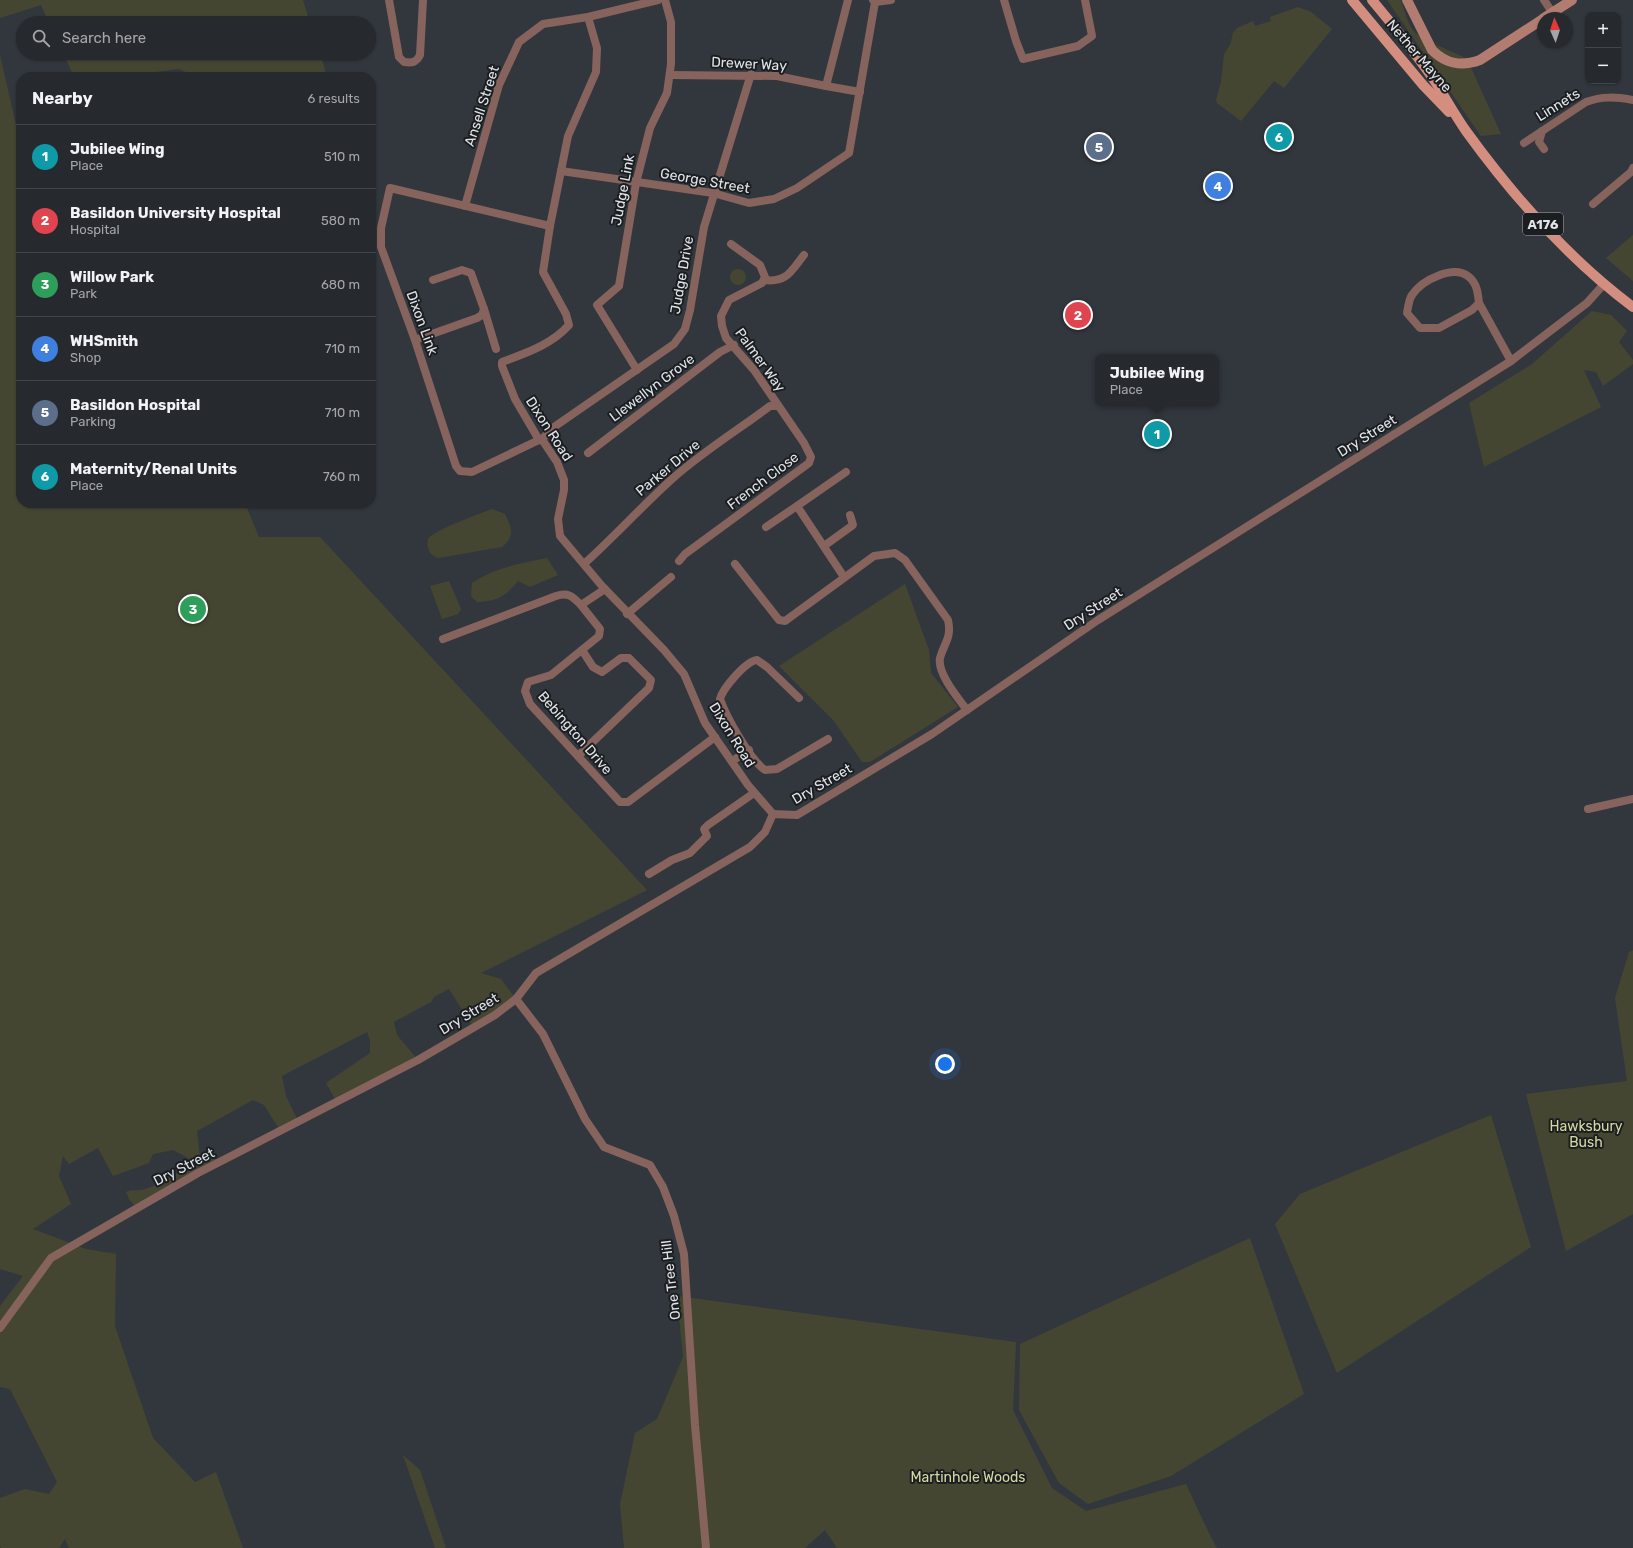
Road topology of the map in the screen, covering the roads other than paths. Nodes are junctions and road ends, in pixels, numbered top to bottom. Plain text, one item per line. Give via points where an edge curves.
1 (389, 0) edge
2 (423, 0) edge
3 (658, 0) edge
4 (665, 0) edge
5 (848, 0) edge
6 (891, 0) edge
7 (1004, 0) edge
8 (1085, 0) edge
9 (1352, 0) edge
10 (1372, 0) edge
11 (1407, 0) edge
12 (1544, 0) edge
13 (1572, 0) edge
14 (874, 1) edge
15 (1546, 12) edge
16 (1552, 12) edge
17 (588, 17) junction
18 (1537, 22) edge
19 (751, 74) junction
20 (670, 75) junction
21 (826, 86) junction
22 (860, 92) junction
23 (1633, 100) edge
24 (1465, 130) junction
25 (1542, 131) junction
26 (1524, 143) dead end
27 (1544, 149) dead end
28 (1633, 168) edge
29 (560, 171) junction
30 (636, 183) junction
31 (713, 193) junction
32 (1593, 204) dead end
33 (465, 206) junction
34 (550, 226) junction
35 (731, 244) dead end
36 (804, 255) dead end
37 (433, 280) dead end
38 (764, 280) junction
39 (1604, 284) junction
40 (1479, 303) junction
41 (1633, 307) edge
42 (484, 309) junction
43 (415, 340) junction
44 (734, 345) junction
45 (496, 349) dead end
46 (1512, 361) junction
47 (637, 370) junction
48 (777, 406) junction
49 (540, 440) junction
50 (588, 453) dead end
51 (846, 472) dead end
52 (797, 506) junction
53 (850, 515) dead end
54 (766, 527) dead end
55 (824, 546) junction
56 (679, 560) dead end
57 (585, 564) junction
58 (735, 564) dead end
59 (671, 577) dead end
60 (844, 577) junction
61 (605, 589) junction
62 (581, 605) junction
63 (627, 614) junction
64 (444, 639) dead end
65 (582, 650) junction
66 (799, 698) dead end
67 (967, 710) junction
68 (715, 737) junction
69 (828, 739) dead end
70 (749, 750) junction
71 (578, 756) junction
72 (732, 761) junction
73 (754, 793) junction
74 (1633, 799) edge
75 (1588, 809) dead end
76 (773, 814) junction
77 (649, 874) dead end
78 (516, 999) junction
79 (0, 1328) edge
80 (706, 1548) edge

1 - 2 street via 400,57 404,62 411,63 417,61 420,55
3 - 17 street, Ansell Street
4 - 20 street, Judge Link via 671,22
5 - 21 street
6 - 14 street
7 - 8 street via 1023,59 1078,46 1092,36
9 - 24 main road, Nether Mayne / A176 via 1423,85
10 - 24 main road, Nether Mayne / A176 via 1432,77
11 - 18 street via 1427,42 1438,56 1454,64 1480,60
12 - 15 street
13 - 16 street
14 - 22 street, George Street
17 - 29 street, Dixon Road via 598,48 596,72 568,136
17 - 33 street, Ansell Street via 544,24 519,42 499,85
19 - 20 street, Drewer Way
19 - 21 street, Drewer Way via 777,76
19 - 31 street, Judge Drive
20 - 30 street, Judge Link via 667,93 650,128
21 - 22 street, Drewer Way
22 - 31 street, George Street via 849,153 797,188 774,199 749,203
23 - 25 street, Linnets via 1616,97 1594,99
24 - 39 main road, Nether Mayne / A176 via 1534,215
25 - 26 street, Linnets
25 - 27 street via 1540,142
28 - 32 street
29 - 30 street, George Street
29 - 34 street, Dixon Road
30 - 31 street, George Street
30 - 47 street, Judge Link via 619,286 597,305
31 - 47 street, Judge Drive via 685,329 674,344
33 - 34 street, Dixon Link
33 - 43 street, Dixon Link via 390,188 381,228 381,247
34 - 49 street, Dixon Road via 543,272 566,314 568,325 536,350 502,362 515,399
35 - 38 street via 760,266
36 - 38 street, Palmer Way via 785,278
37 - 42 street via 468,271
38 - 44 street, Palmer Way via 726,304 721,316 722,326 726,338
39 - 41 main road, Nether Mayne / A176
39 - 46 street, Dry Street via 1587,303
40 - 40 street via 1472,310 1439,328 1420,328 1407,313 1411,295 1431,278 1455,272 1469,277 1478,292
40 - 46 street
42 - 43 street via 482,315 477,318
42 - 45 street
43 - 49 street, Dixon Link via 456,466 460,471 472,472
44 - 48 street, Palmer Way
44 - 50 street, Llewellyn Grove via 720,352
46 - 67 street, Dry Street via 1098,620
47 - 49 street, Judge Drive via 554,427
48 - 56 street, French Close via 810,453 809,463
48 - 57 street, Parker Drive via 770,406 673,478
49 - 57 street, Dixon Road via 557,462 564,480 558,519 560,536
51 - 52 street
52 - 54 street
52 - 55 street
53 - 55 street via 853,525
55 - 60 street
57 - 61 street, Dixon Road
58 - 60 street via 779,620 785,621
59 - 63 street
60 - 67 street via 874,556 895,553 905,560 948,620 950,630 940,660 941,673
61 - 62 street
61 - 63 street, Dixon Road
62 - 64 street, Bebington Drive via 565,593
62 - 65 street, Bebington Drive via 601,632
63 - 68 street, Dixon Road via 664,650 684,674 705,723
65 - 71 street, Bebington Drive via 551,675 528,682 525,691 530,704
65 - 71 street via 593,667 602,672 621,658 629,658 652,680 649,688
66 - 70 street via 757,660 749,663 725,687 720,699
67 - 76 street, Dry Street via 932,734 797,815
68 - 71 street, Bebington Drive via 624,803 616,799
68 - 72 street, Dixon Road
69 - 70 street via 772,770 761,767
70 - 72 street
72 - 73 street, Dixon Road
73 - 76 street, Dixon Road
73 - 77 street via 708,824 704,829 707,836 690,853
74 - 75 street
76 - 78 street, Dry Street via 765,832 750,847 536,973
78 - 79 street, Dry Street via 495,1016 418,1060 198,1173 51,1258
78 - 80 street, One Tree Hill via 543,1034 585,1119 604,1147 650,1165 663,1187 674,1216 684,1254

